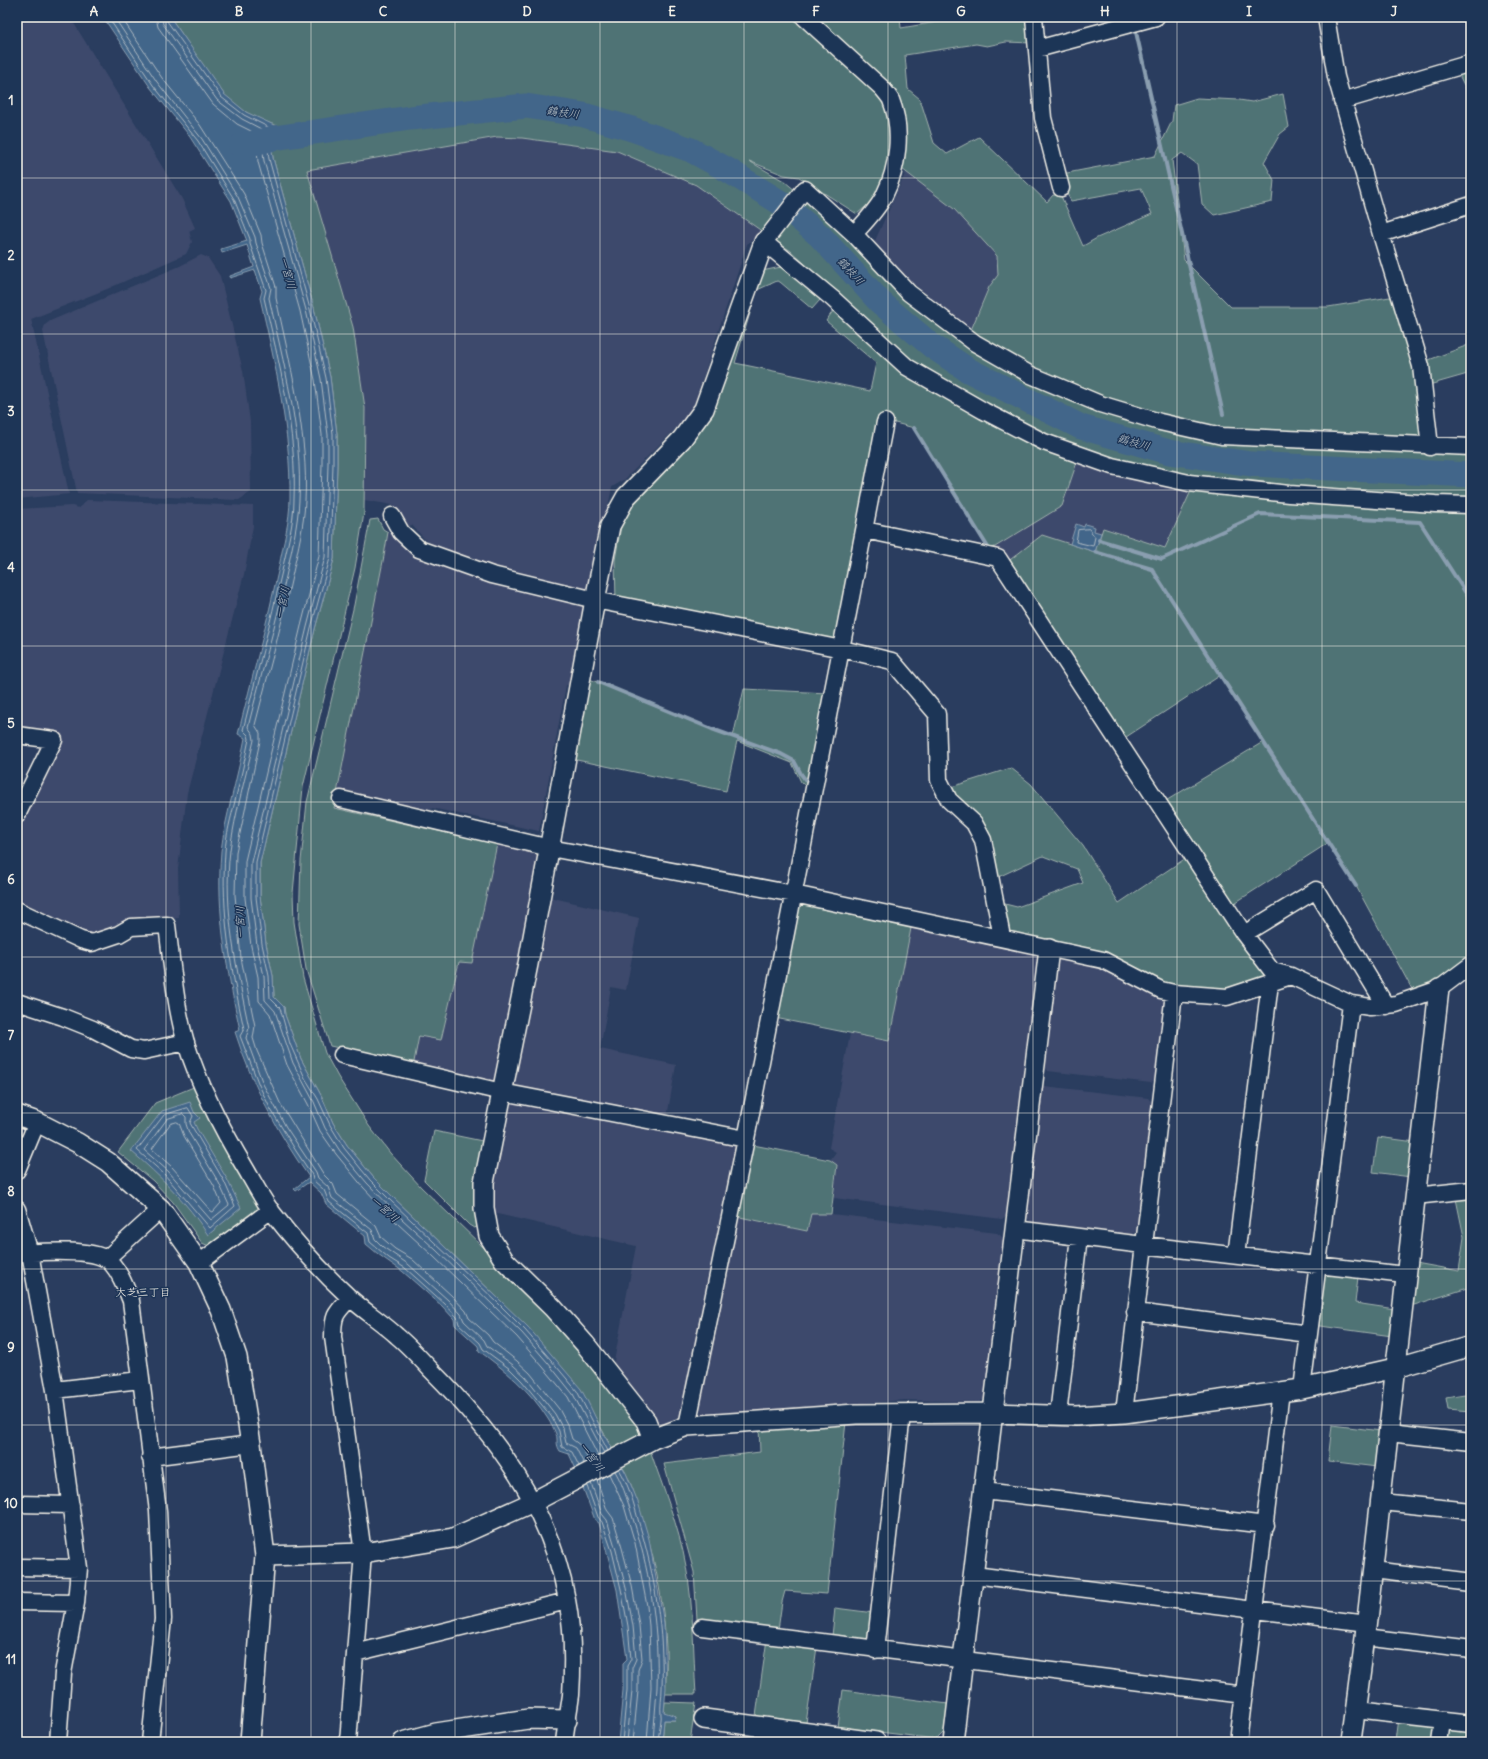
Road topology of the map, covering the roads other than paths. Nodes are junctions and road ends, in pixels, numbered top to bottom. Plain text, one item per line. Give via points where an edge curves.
1 (804, 17) edge
2 (1034, 17) edge
3 (1156, 17) edge
4 (1326, 17) edge
5 (1037, 49) junction
6 (1471, 63) edge
7 (1342, 101) junction
8 (1061, 188) dead end
9 (1471, 205) edge
10 (854, 234) junction
11 (1381, 234) junction
12 (766, 239) junction
13 (885, 422) dead end
14 (1430, 447) junction
15 (1471, 448) edge
16 (1471, 505) edge
17 (392, 516) dead end
18 (864, 530) junction
19 (595, 600) junction
20 (842, 649) junction
21 (17, 735) edge
22 (341, 798) dead end
23 (17, 814) edge
24 (550, 848) junction
25 (794, 894) junction
26 (17, 910) edge
27 (1244, 934) junction
28 (1002, 937) junction
29 (1049, 949) junction
30 (1471, 965) edge
31 (1291, 976) junction
32 (1270, 983) junction
33 (1439, 989) junction
34 (1174, 993) junction
35 (17, 1002) edge
36 (1351, 1004) junction
37 (1386, 1006) junction
38 (186, 1042) junction
39 (342, 1055) dead end
40 (502, 1092) junction
41 (17, 1115) edge
42 (38, 1122) junction
43 (746, 1139) junction
44 (17, 1170) edge
45 (1471, 1190) edge
46 (1415, 1196) junction
47 (17, 1209) edge
48 (161, 1209) junction
49 (271, 1210) junction
50 (1015, 1229) junction
51 (1079, 1237) junction
52 (1142, 1245) junction
53 (24, 1253) edge
54 (1236, 1256) junction
55 (106, 1259) junction
56 (199, 1262) junction
57 (1318, 1266) junction
58 (1405, 1275) junction
59 (350, 1298) junction
60 (1135, 1312) junction
61 (1309, 1334) junction
62 (1471, 1346) edge
63 (1395, 1368) junction
64 (140, 1380) junction
65 (1302, 1389) junction
66 (55, 1390) junction
67 (1281, 1391) junction
68 (1124, 1412) junction
69 (993, 1413) junction
70 (902, 1414) junction
71 (1058, 1415) junction
72 (687, 1426) junction
73 (1389, 1433) junction
74 (653, 1439) junction
75 (1471, 1442) edge
76 (251, 1444) junction
77 (150, 1457) junction
78 (984, 1491) junction
79 (533, 1502) junction
80 (1381, 1502) junction
81 (17, 1504) edge
82 (71, 1505) junction
83 (1471, 1511) edge
84 (1266, 1525) junction
85 (363, 1553) junction
86 (265, 1556) junction
87 (17, 1567) edge
88 (79, 1568) junction
89 (1373, 1570) junction
90 (974, 1575) junction
91 (1471, 1582) edge
92 (567, 1600) junction
93 (17, 1602) edge
94 (76, 1603) junction
95 (1255, 1610) junction
96 (702, 1627) dead end
97 (1366, 1630) junction
98 (875, 1650) junction
99 (1471, 1650) edge
100 (355, 1653) junction
101 (964, 1659) junction
102 (1244, 1695) junction
103 (1355, 1710) junction
104 (704, 1719) dead end
105 (567, 1720) junction
106 (1443, 1720) junction
107 (1471, 1723) edge
108 (778, 1736) edge
109 (867, 1741) edge
110 (58, 1742) edge
111 (150, 1742) edge
112 (250, 1742) edge
113 (348, 1742) edge
114 (403, 1742) edge
115 (564, 1742) edge
116 (954, 1742) edge
117 (1238, 1742) edge
118 (1351, 1742) edge
119 (1440, 1742) edge

1 - 10 street via 882,88 891,100 898,140 896,162 884,197
2 - 5 street
3 - 5 street
4 - 7 street
5 - 8 street via 1043,118
6 - 7 street
7 - 11 street
9 - 11 street
10 - 12 street via 805,189
10 - 14 street via 909,293 975,343 1030,376 1100,404 1160,422 1222,436
11 - 14 street via 1421,366
12 - 16 street via 907,367 1044,442 1112,466 1189,483 1289,494
12 - 19 street via 704,409 682,439 626,497 610,526
13 - 18 street
14 - 15 street
17 - 19 street via 401,532 419,549 492,575
18 - 20 street
18 - 27 street via 998,558
19 - 20 street
19 - 24 street
20 - 25 street
20 - 28 street via 892,661 937,714 939,780 949,800 974,823 983,840
21 - 23 street via 54,740
22 - 24 street
24 - 25 street
24 - 40 street
25 - 28 street
25 - 43 street
26 - 38 street via 81,940 92,942 119,934 131,927 167,925 175,990
27 - 31 street via 1272,971
27 - 37 street via 1316,890
28 - 29 street
29 - 34 street via 1103,960 1161,990
29 - 50 street
30 - 33 street
31 - 32 street
31 - 36 street
32 - 34 street via 1227,997
32 - 54 street
33 - 37 street
33 - 46 street
34 - 52 street
35 - 38 street via 93,1029 131,1049 144,1051
36 - 37 street
36 - 57 street
38 - 49 street via 208,1101
39 - 40 street
40 - 43 street
40 - 74 street via 484,1182 484,1208 489,1236 504,1260 585,1344 646,1422
41 - 42 street
42 - 44 street
42 - 48 street via 108,1162
43 - 72 street
45 - 46 street
46 - 58 street
47 - 53 street
48 - 55 street
48 - 56 street
49 - 56 street
49 - 59 street via 309,1256
50 - 51 street
50 - 69 street
51 - 52 street
51 - 71 street
52 - 54 street
52 - 60 street
53 - 55 street via 86,1252
53 - 66 street
54 - 57 street
55 - 64 street via 122,1279 131,1301
56 - 76 street via 221,1310 237,1358
57 - 58 street
57 - 61 street
58 - 63 street
59 - 79 street via 398,1336 458,1397 494,1442
59 - 85 street via 333,1321 333,1337
60 - 61 street
60 - 68 street
61 - 65 street
62 - 63 street
63 - 65 street
63 - 73 street
64 - 66 street
64 - 77 street
65 - 67 street
66 - 82 street
67 - 68 street
67 - 84 street
68 - 71 street
69 - 70 street
69 - 71 street
69 - 78 street
70 - 72 street via 856,1414
70 - 98 street
72 - 74 street
73 - 75 street
73 - 80 street
74 - 79 street
76 - 77 street
76 - 86 street
77 - 111 street via 158,1511 163,1619
78 - 84 street
78 - 90 street
79 - 85 street via 453,1538
79 - 92 street via 552,1548
80 - 83 street
80 - 89 street
81 - 82 street
82 - 88 street
84 - 95 street
85 - 86 street
85 - 100 street
86 - 112 street
87 - 88 street
88 - 94 street
89 - 91 street
89 - 97 street
90 - 95 street
90 - 101 street
92 - 100 street
92 - 105 street via 572,1648
93 - 94 street
94 - 110 street via 63,1673
95 - 97 street
95 - 102 street
96 - 98 street
97 - 99 street
97 - 103 street
98 - 101 street
100 - 113 street
101 - 102 street
101 - 116 street
102 - 117 street
103 - 106 street
103 - 118 street
104 - 108 street
105 - 114 street via 528,1718 436,1733
105 - 115 street
106 - 107 street
106 - 119 street
108 - 109 street

